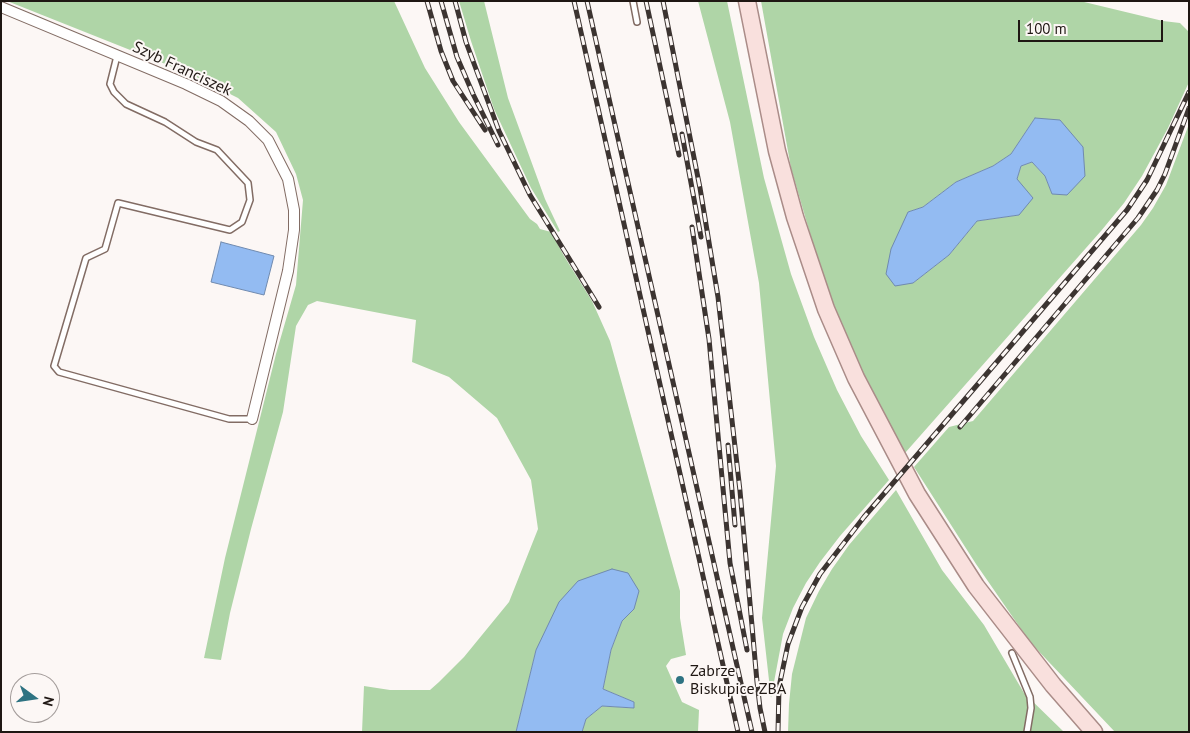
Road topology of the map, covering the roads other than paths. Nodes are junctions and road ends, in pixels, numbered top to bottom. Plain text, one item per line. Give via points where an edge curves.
1 (633, 1) edge
2 (737, 1) edge
3 (747, 1) edge
4 (1, 8) edge
5 (637, 22) dead end
6 (117, 56) junction
7 (252, 419) joint
8 (1012, 653) junction
9 (1027, 732) edge
10 (1080, 732) edge
11 (1094, 732) edge

1 - 5 lane
2 - 8 main road via 771,164 816,313 846,383 910,501 965,588
3 - 11 main road via 795,217 826,309 856,378 917,494 976,586 1024,650
4 - 6 street, Szyb Franciszek
6 - 7 street, Szyb Franciszek via 221,101 249,121 268,140 288,179 294,210 292,249
6 - 7 lane via 110,84 114,92 126,104 217,150 248,183 250,200 242,222 230,230 118,203 105,249 86,258 54,366 59,372 220,416
8 - 9 lane via 1030,697
8 - 10 main road

